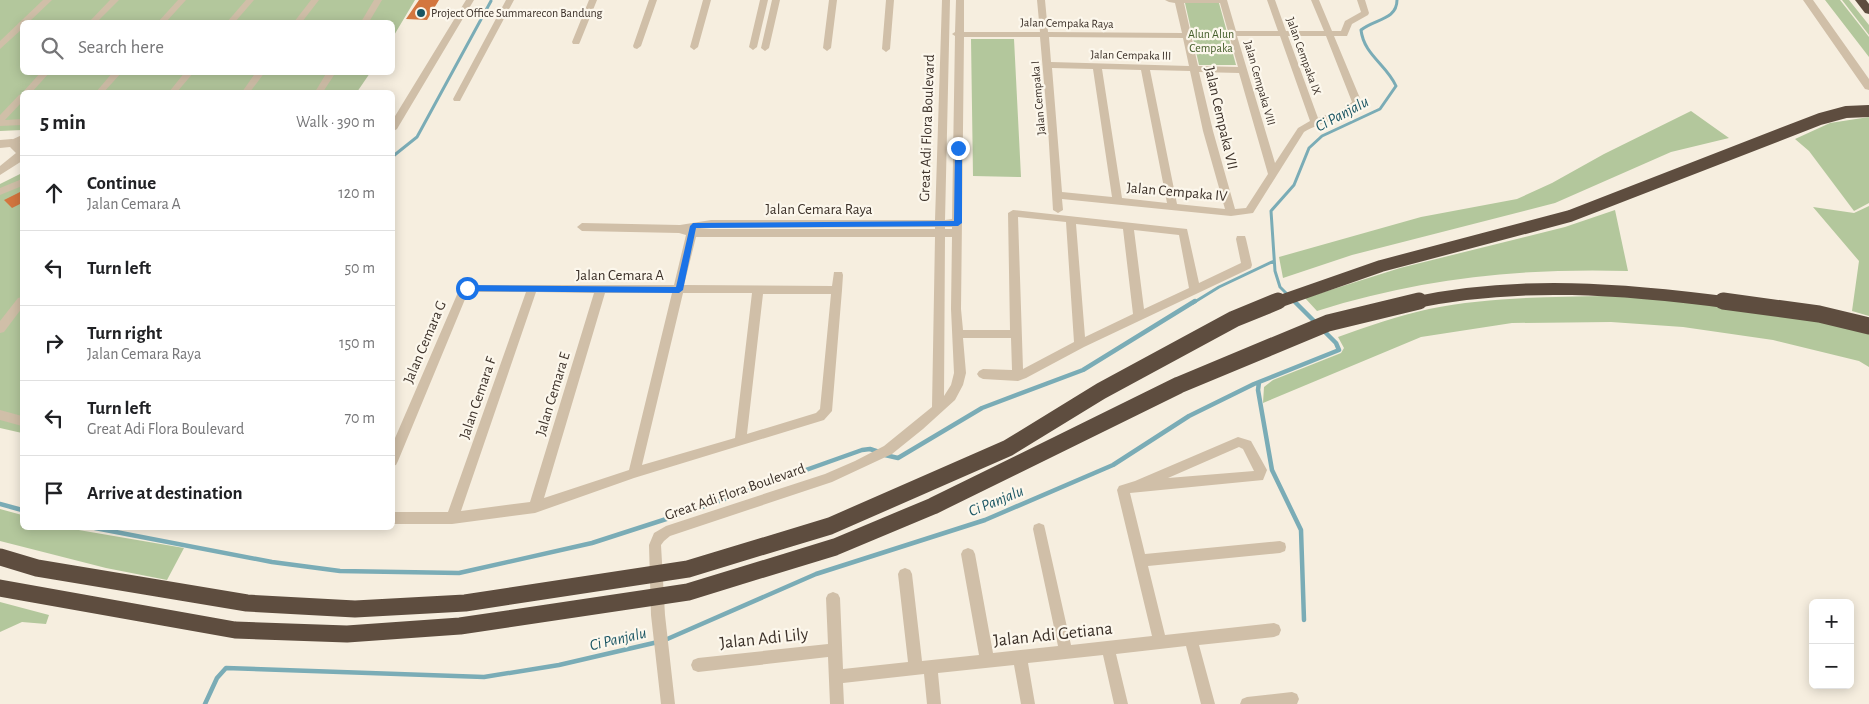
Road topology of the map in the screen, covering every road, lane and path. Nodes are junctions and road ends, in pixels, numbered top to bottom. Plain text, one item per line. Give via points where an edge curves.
1 (48, 0) edge
2 (115, 0) edge
3 (182, 0) edge
4 (250, 0) edge
5 (315, 0) edge
6 (378, 0) edge
7 (470, 0) edge
8 (510, 0) edge
9 (593, 0) edge
10 (652, 0) edge
11 (707, 0) edge
12 (764, 0) edge
13 (776, 0) edge
14 (833, 0) edge
15 (890, 0) edge
16 (946, 0) edge
17 (960, 0) edge
18 (1041, 0) edge
19 (1170, 0) edge
20 (1179, 0) edge
21 (1271, 0) edge
22 (1315, 0) edge
23 (1361, 0) edge
24 (1808, 0) edge
25 (1816, 0) edge
26 (1860, 0) edge
27 (1223, 1) edge
28 (1869, 11) edge
29 (28, 20) edge
30 (95, 20) edge
31 (164, 20) edge
32 (233, 20) edge
33 (300, 20) edge
34 (366, 20) edge
35 (20, 28) edge
36 (946, 32) junction
37 (961, 32) junction
38 (1044, 32) junction
39 (1232, 33) junction
40 (1283, 33) junction
41 (1187, 34) junction
42 (1329, 34) junction
43 (576, 42) dead end
44 (0, 46) edge
45 (637, 46) dead end
46 (694, 47) dead end
47 (753, 47) dead end
48 (765, 48) dead end
49 (827, 48) dead end
50 (886, 49) dead end
51 (1048, 65) junction
52 (1097, 66) junction
53 (1145, 68) junction
54 (1196, 69) junction
55 (1243, 70) junction
56 (1869, 72) edge
57 (43, 75) edge
58 (115, 75) edge
59 (187, 75) edge
60 (259, 75) edge
61 (330, 75) edge
62 (1869, 87) edge
63 (29, 90) edge
64 (102, 90) edge
65 (175, 90) edge
66 (248, 90) edge
67 (320, 90) edge
68 (20, 99) edge
69 (457, 99) dead end
70 (1869, 111) edge
71 (0, 121) edge
72 (1314, 121) junction
73 (20, 122) edge
74 (395, 124) edge
75 (0, 144) edge
76 (19, 144) edge
77 (0, 171) edge
78 (1273, 174) junction
79 (20, 183) edge
80 (0, 192) edge
81 (1058, 195) junction
82 (1118, 202) junction
83 (1172, 207) junction
84 (1058, 210) dead end
85 (1231, 213) junction
86 (1071, 219) junction
87 (1128, 226) junction
88 (582, 227) dead end
89 (940, 228) junction
90 (958, 228) junction
91 (692, 230) junction
92 (1241, 239) dead end
93 (838, 275) dead end
94 (532, 289) junction
95 (464, 290) joint
96 (600, 290) junction
97 (679, 290) junction
98 (758, 290) junction
99 (837, 290) junction
100 (1194, 290) junction
101 (20, 304) edge
102 (1139, 315) junction
103 (1869, 326) edge
104 (0, 329) edge
105 (957, 334) junction
106 (1016, 334) junction
107 (1080, 344) junction
108 (983, 374) dead end
109 (1018, 376) junction
110 (938, 407) junction
111 (0, 415) edge
112 (20, 417) edge
113 (740, 442) junction
114 (395, 455) edge
115 (634, 473) junction
116 (1137, 486) junction
117 (535, 507) junction
118 (395, 518) edge
119 (452, 518) junction
120 (1039, 529) dead end
121 (1280, 547) dead end
122 (968, 554) dead end
123 (0, 557) edge
124 (1139, 561) junction
125 (905, 574) dead end
126 (0, 588) edge
127 (832, 598) dead end
128 (1274, 630) dead end
129 (1191, 639) junction
130 (1160, 642) junction
131 (1108, 648) junction
132 (834, 650) junction
133 (1066, 652) junction
134 (1020, 657) junction
135 (987, 661) junction
136 (698, 666) dead end
137 (923, 668) junction
138 (836, 677) junction
139 (1292, 699) dead end
140 (668, 704) edge
141 (837, 704) edge
142 (934, 704) edge
143 (1028, 704) edge
144 (1121, 704) edge
145 (1208, 704) edge
146 (1247, 704) edge

1 - 29 street
2 - 30 street
3 - 31 street
4 - 32 street
5 - 33 street
6 - 34 street
7 - 74 street
8 - 69 street
9 - 43 street
10 - 45 street
11 - 46 street
12 - 47 street
13 - 48 street
14 - 49 street
15 - 50 street
16 - 36 street, Great Adi Flora Boulevard
17 - 37 street, Great Adi Flora Boulevard
18 - 38 street, Jalan Cempaka I
19 - 20 street
20 - 27 street
20 - 41 street, Jalan Cempaka VII
21 - 40 street, Jalan Cempaka IX
22 - 42 street
23 - 42 street via 1365,13 1348,23 1344,34
24 - 62 street
25 - 56 street
26 - 28 highway
27 - 39 street, Jalan Cempaka VIII
35 - 44 street
36 - 37 street, Jalan Cempaka Raya
36 - 89 street, Great Adi Flora Boulevard
37 - 38 street, Jalan Cempaka Raya
37 - 90 street, Great Adi Flora Boulevard
38 - 41 street, Jalan Cempaka Raya
38 - 51 street, Jalan Cempaka I
39 - 40 street
39 - 55 street, Jalan Cempaka VIII
40 - 42 street
40 - 72 street, Jalan Cempaka IX
41 - 54 street, Jalan Cempaka VII
42 - 72 street via 1357,103 1349,110
51 - 52 street, Jalan Cempaka III
51 - 81 street, Jalan Cempaka I
52 - 53 street, Jalan Cempaka III
52 - 82 street
53 - 54 street, Jalan Cempaka III
53 - 83 street
54 - 55 street, Jalan Cempaka III
54 - 85 street, Jalan Cempaka VII via 1208,131
55 - 78 street, Jalan Cempaka VIII
57 - 63 street
58 - 64 street
59 - 65 street
60 - 66 street
61 - 67 street
68 - 71 street
70 - 123 highway, bridge via 1846,112 1820,119 1570,216 1407,259 1301,292 1234,319 1101,391 999,452 830,526 688,568 465,603 355,609 247,603 37,568
71 - 73 street
72 - 78 street via 1297,135
75 - 76 street
76 - 77 street via 20,157
78 - 85 street, Jalan Cempaka IV via 1249,211
79 - 80 street
81 - 82 street, Jalan Cempaka IV
81 - 84 street, Jalan Cempaka I
82 - 83 street, Jalan Cempaka IV
83 - 85 street, Jalan Cempaka IV
86 - 87 street
86 - 106 street via 1013,213
86 - 107 street
87 - 100 street via 1183,232
87 - 102 street
88 - 91 street, Jalan Cemara Raya
89 - 90 street, Jalan Cemara Raya
89 - 91 street, Jalan Cemara Raya
89 - 110 street, Great Adi Flora Boulevard
90 - 105 street, Great Adi Flora Boulevard
91 - 97 street
92 - 100 street via 1247,265
93 - 99 street
94 - 95 street, Jalan Cemara A via 474,287
94 - 96 street, Jalan Cemara A
94 - 119 street, Jalan Cemara F
95 - 114 street, Jalan Cemara G
96 - 97 street, Jalan Cemara A
96 - 117 street, Jalan Cemara E
97 - 98 street, Jalan Cemara A
97 - 115 street
98 - 99 street, Jalan Cemara A
98 - 113 street
99 - 113 street via 826,411 820,417
100 - 102 street
101 - 104 street
102 - 107 street
103 - 126 highway, bridge via 1819,314 1666,294 1569,288 1510,289 1415,302 1328,323 1180,385 933,506 835,547 688,592 460,626 347,634 234,630
105 - 106 street
105 - 110 street, Great Adi Flora Boulevard via 960,373 957,385 951,397
106 - 109 street
107 - 109 street
108 - 109 street
110 - 140 street, Great Adi Flora Boulevard via 919,426 876,456 828,478 662,534 655,545
111 - 112 street
113 - 115 street
115 - 117 street
116 - 116 street via 1259,476 1261,470 1247,445 1238,442
116 - 124 street via 1123,490
117 - 119 street
118 - 119 street
120 - 133 street
121 - 124 street
122 - 135 street
124 - 130 street
125 - 137 street
127 - 132 street
128 - 129 street, Jalan Adi Getiana
129 - 130 street, Jalan Adi Getiana
129 - 145 street
130 - 131 street, Jalan Adi Getiana
131 - 133 street, Jalan Adi Getiana
131 - 144 street
132 - 136 street, Jalan Adi Lily
132 - 138 street
133 - 134 street, Jalan Adi Getiana
134 - 135 street, Jalan Adi Getiana
134 - 143 street
135 - 137 street, Jalan Adi Getiana
137 - 138 street, Jalan Adi Getiana
137 - 142 street
138 - 141 street
139 - 146 street

